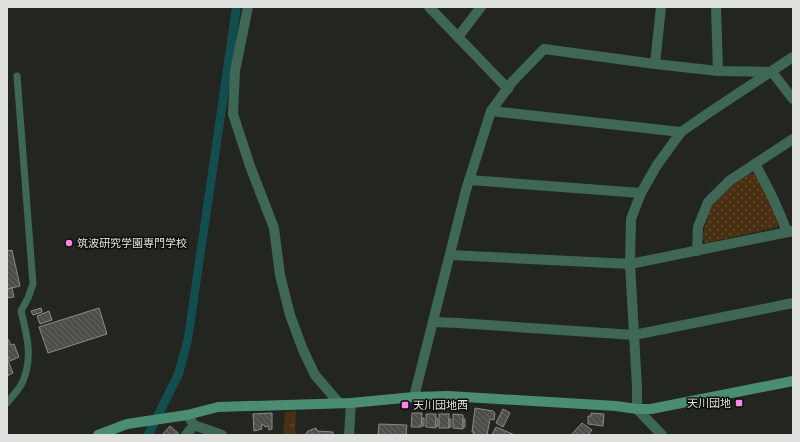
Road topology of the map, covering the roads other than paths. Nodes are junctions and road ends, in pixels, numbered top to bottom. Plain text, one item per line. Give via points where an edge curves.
1 (248, 7) edge
2 (429, 7) edge
3 (481, 7) edge
4 (661, 7) edge
5 (716, 7) edge
6 (458, 37) junction
7 (793, 58) edge
8 (655, 64) junction
9 (718, 71) junction
10 (772, 72) junction
11 (17, 76) dead end
12 (508, 89) junction
13 (793, 99) edge
14 (491, 111) junction
15 (681, 132) junction
16 (793, 139) edge
17 (755, 164) junction
18 (469, 180) junction
19 (641, 193) junction
20 (790, 231) edge
21 (697, 251) junction
22 (450, 255) junction
23 (630, 264) junction
24 (793, 303) edge
25 (434, 322) junction
26 (634, 335) junction
27 (793, 381) edge
28 (414, 397) junction
29 (351, 402) junction
30 (7, 403) edge
31 (339, 403) junction
32 (637, 410) junction
33 (187, 415) junction
34 (194, 425) junction
35 (98, 435) edge
36 (186, 435) edge
37 (222, 435) edge
38 (349, 435) edge
39 (662, 435) edge

1 - 31 street via 235,71 233,114 274,228 280,275 290,315 315,375
2 - 6 street
3 - 6 street
4 - 8 street
5 - 9 street
6 - 12 street
7 - 10 street
8 - 9 street
8 - 12 street via 544,49 512,81
9 - 10 street
10 - 13 street
10 - 15 street
11 - 30 lane via 33,284 21,311 28,340 28,366 23,382
12 - 14 street
14 - 15 street
14 - 18 street
15 - 19 street
16 - 17 street
17 - 20 street
17 - 21 street via 729,181 708,202 698,228
18 - 19 street
18 - 22 street
19 - 23 street via 631,219
20 - 21 street
21 - 23 street
22 - 23 street
22 - 25 street
23 - 26 street
24 - 26 street
25 - 26 street
25 - 28 street
26 - 32 street
27 - 32 street
28 - 29 street
28 - 32 street via 448,396 616,406
29 - 31 street
29 - 38 street
31 - 33 street via 218,407
32 - 39 street
33 - 34 street
33 - 35 street via 127,424
34 - 36 street
34 - 37 street

